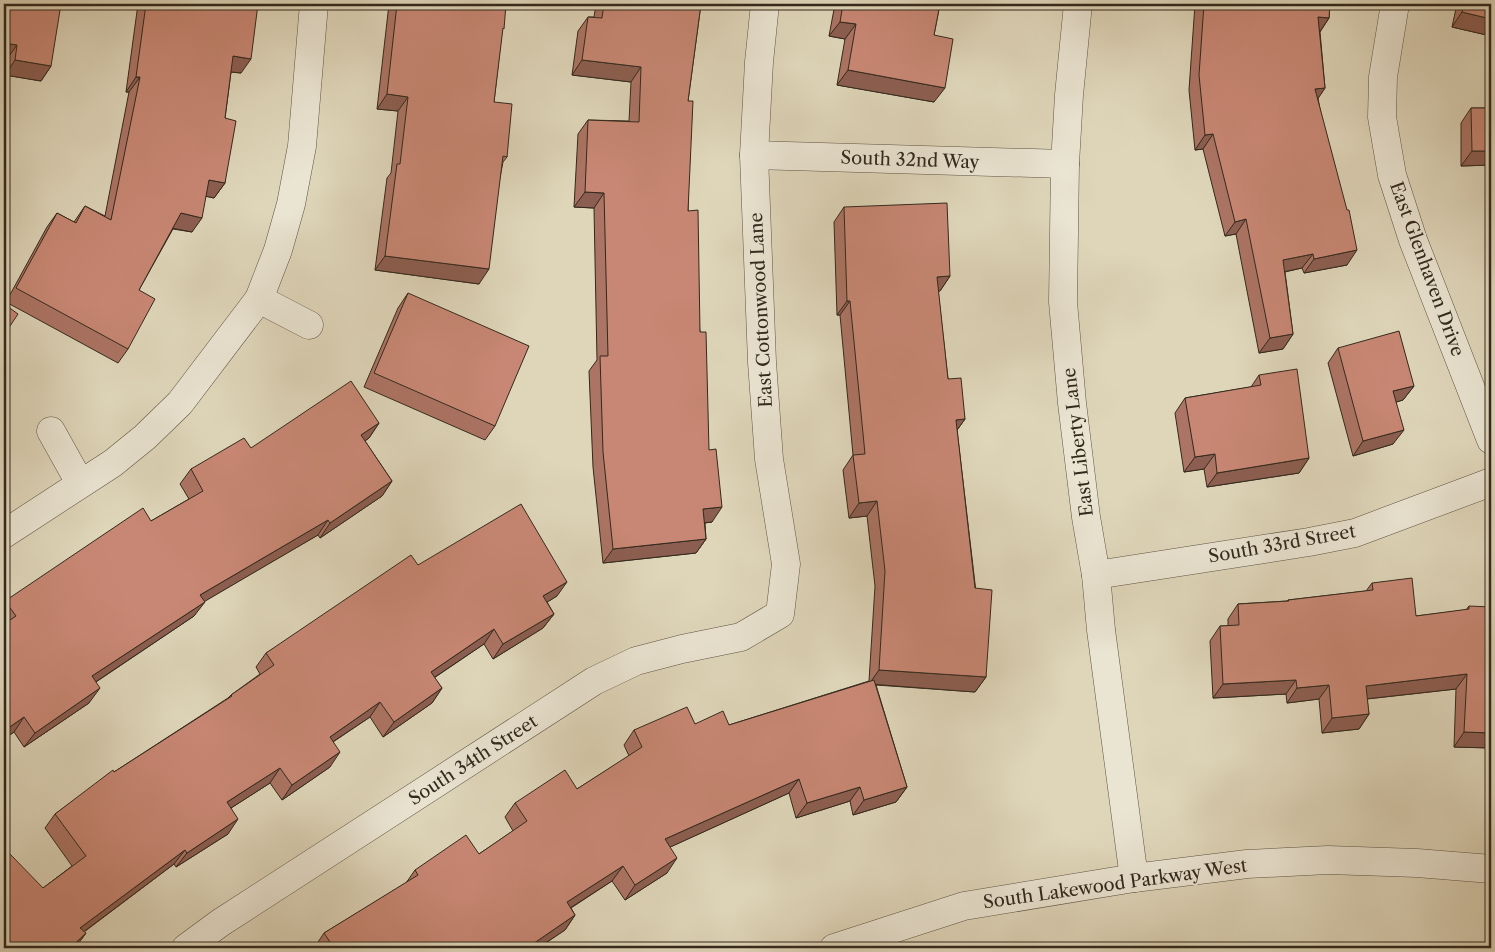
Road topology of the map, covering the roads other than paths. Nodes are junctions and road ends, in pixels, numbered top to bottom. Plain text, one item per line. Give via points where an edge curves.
1 (314, 4) edge
2 (765, 4) edge
3 (1078, 4) edge
4 (1395, 4) edge
5 (754, 155) junction
6 (1065, 164) junction
7 (259, 298) junction
8 (309, 325) dead end
9 (51, 431) dead end
10 (1491, 440) edge
11 (1491, 482) edge
12 (80, 483) junction
13 (4, 534) edge
14 (1096, 575) junction
15 (780, 614) joint
16 (1491, 869) edge
17 (1134, 878) junction
18 (186, 948) edge
19 (834, 948) edge

1 - 7 street via 302,146 278,250
2 - 5 street, East Cottonwood Lane
3 - 6 street, East Liberty Lane via 1068,96
4 - 10 street, East Glenhaven Drive via 1383,77 1382,116 1392,175 1413,240
5 - 6 street, South 32nd Way
5 - 15 street, East Cottonwood Lane via 769,458 786,564
6 - 14 street, East Liberty Lane via 1063,302 1086,517
7 - 8 street
7 - 12 street via 180,403 113,463
9 - 12 street
11 - 14 street, South 33rd Street via 1355,533
12 - 13 street
14 - 17 street, East Liberty Lane
15 - 18 street, South 34th Street via 741,637 636,661 594,681
16 - 17 street, South Lakewood Parkway West via 1328,860 1247,864
17 - 19 street, South Lakewood Parkway West via 964,906

